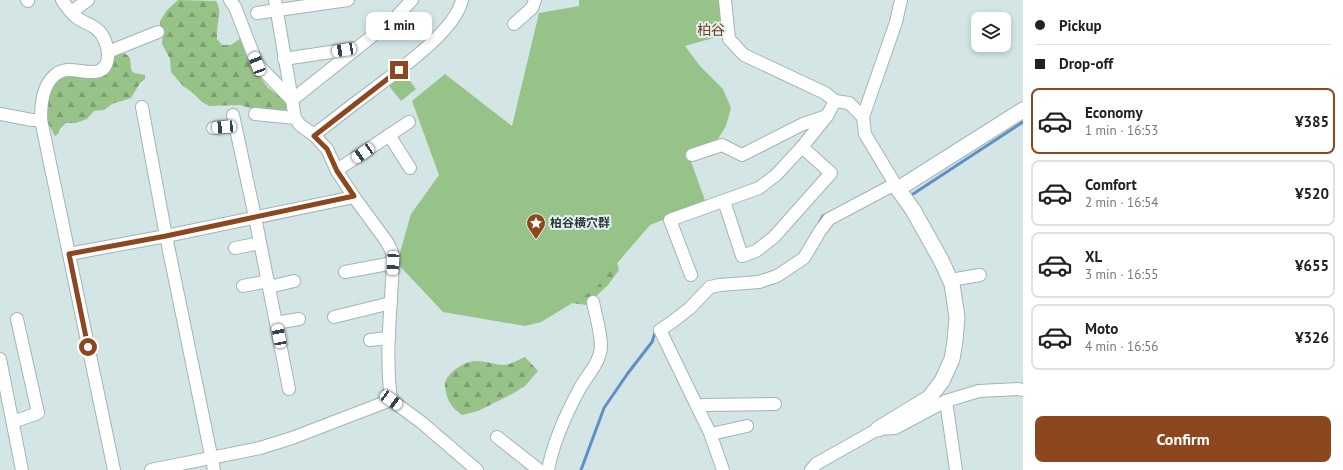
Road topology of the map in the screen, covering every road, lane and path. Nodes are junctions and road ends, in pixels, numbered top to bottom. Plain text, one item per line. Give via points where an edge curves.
1 (62, 0) edge
2 (88, 0) edge
3 (230, 0) edge
4 (348, 0) edge
5 (412, 0) edge
6 (462, 0) edge
7 (535, 0) edge
8 (725, 0) edge
9 (901, 0) edge
10 (276, 6) edge
11 (71, 12) junction
12 (257, 14) dead end
13 (514, 24) dead end
14 (158, 32) dead end
15 (358, 48) junction
16 (108, 52) junction
17 (284, 59) junction
18 (292, 100) junction
19 (835, 101) junction
20 (142, 107) dead end
21 (1023, 110) edge
22 (0, 114) edge
23 (254, 114) dead end
24 (827, 116) junction
25 (863, 117) junction
26 (295, 118) junction
27 (41, 120) junction
28 (409, 122) dead end
29 (213, 128) dead end
30 (389, 135) junction
31 (314, 136) junction
32 (802, 147) junction
33 (692, 155) dead end
34 (410, 168) dead end
35 (337, 170) junction
36 (896, 186) junction
37 (354, 196) junction
38 (724, 201) junction
39 (255, 217) junction
40 (166, 236) junction
41 (260, 243) junction
42 (235, 248) dead end
43 (69, 254) junction
44 (393, 263) junction
45 (345, 272) dead end
46 (691, 275) dead end
47 (980, 275) dead end
48 (950, 280) junction
49 (294, 281) dead end
50 (269, 284) junction
51 (243, 286) dead end
52 (593, 302) dead end
53 (391, 303) junction
54 (334, 317) dead end
55 (17, 319) dead end
56 (299, 319) dead end
57 (276, 323) junction
58 (389, 338) junction
59 (370, 340) dead end
60 (0, 359) edge
61 (2, 383) edge
62 (290, 389) dead end
63 (1023, 390) edge
64 (391, 400) junction
65 (946, 401) junction
66 (775, 404) dead end
67 (698, 408) junction
68 (13, 422) junction
69 (747, 426) dead end
70 (878, 428) junction
71 (711, 434) junction
72 (497, 438) dead end
73 (213, 464) edge
74 (22, 470) edge
75 (114, 470) edge
76 (152, 470) edge
77 (477, 470) edge
78 (539, 470) edge
79 (548, 470) edge
80 (723, 470) edge
81 (811, 470) edge
82 (956, 470) edge

1 - 11 street
2 - 11 street
3 - 18 street via 257,64
4 - 10 street
5 - 15 street via 396,17
6 - 31 street via 455,18 423,51
7 - 13 street via 532,8
8 - 19 street via 729,39 744,55 825,93
9 - 25 street via 896,22
10 - 12 street
10 - 17 street
11 - 16 street via 99,31
14 - 16 street
15 - 17 street
15 - 18 street
16 - 27 street via 108,62 100,70 71,70 55,75 48,84 43,98
17 - 18 street
18 - 26 street
19 - 24 street
19 - 25 street via 849,103
20 - 40 street
21 - 36 street
22 - 27 street
23 - 26 street
24 - 32 street
24 - 33 street via 803,124 742,155 722,145
25 - 36 street via 865,134
26 - 31 street
27 - 43 street
28 - 30 street
29 - 39 street via 234,120
30 - 34 street
30 - 35 street
31 - 35 street via 327,149
32 - 38 street via 776,175 759,188
32 - 38 street via 831,173 774,237 756,251 742,256
35 - 37 street
36 - 48 street via 913,210
36 - 67 street via 829,219 804,258 777,276 759,282 710,288 690,308 660,330
37 - 39 street
37 - 44 street via 387,242 392,252
38 - 46 street via 670,220
39 - 40 street
39 - 41 street
40 - 43 street
40 - 73 street
41 - 42 street
41 - 50 street
43 - 75 street
44 - 45 street
44 - 53 street
47 - 48 street
48 - 70 street via 957,317 952,359 942,381 928,398
49 - 50 street
50 - 51 street
50 - 57 street
52 - 79 street via 600,338 599,356 571,407 553,450
53 - 54 street
53 - 58 street
55 - 68 street via 38,413
56 - 57 street
57 - 62 street
58 - 59 street
58 - 64 street via 388,380
60 - 61 street
61 - 68 street
63 - 65 street via 979,391
64 - 73 street
64 - 77 street
65 - 70 street via 895,428
65 - 82 street
66 - 67 street via 703,405
67 - 71 street
68 - 74 street
69 - 71 street
70 - 81 street via 816,464
71 - 80 street
72 - 78 street
73 - 76 street

